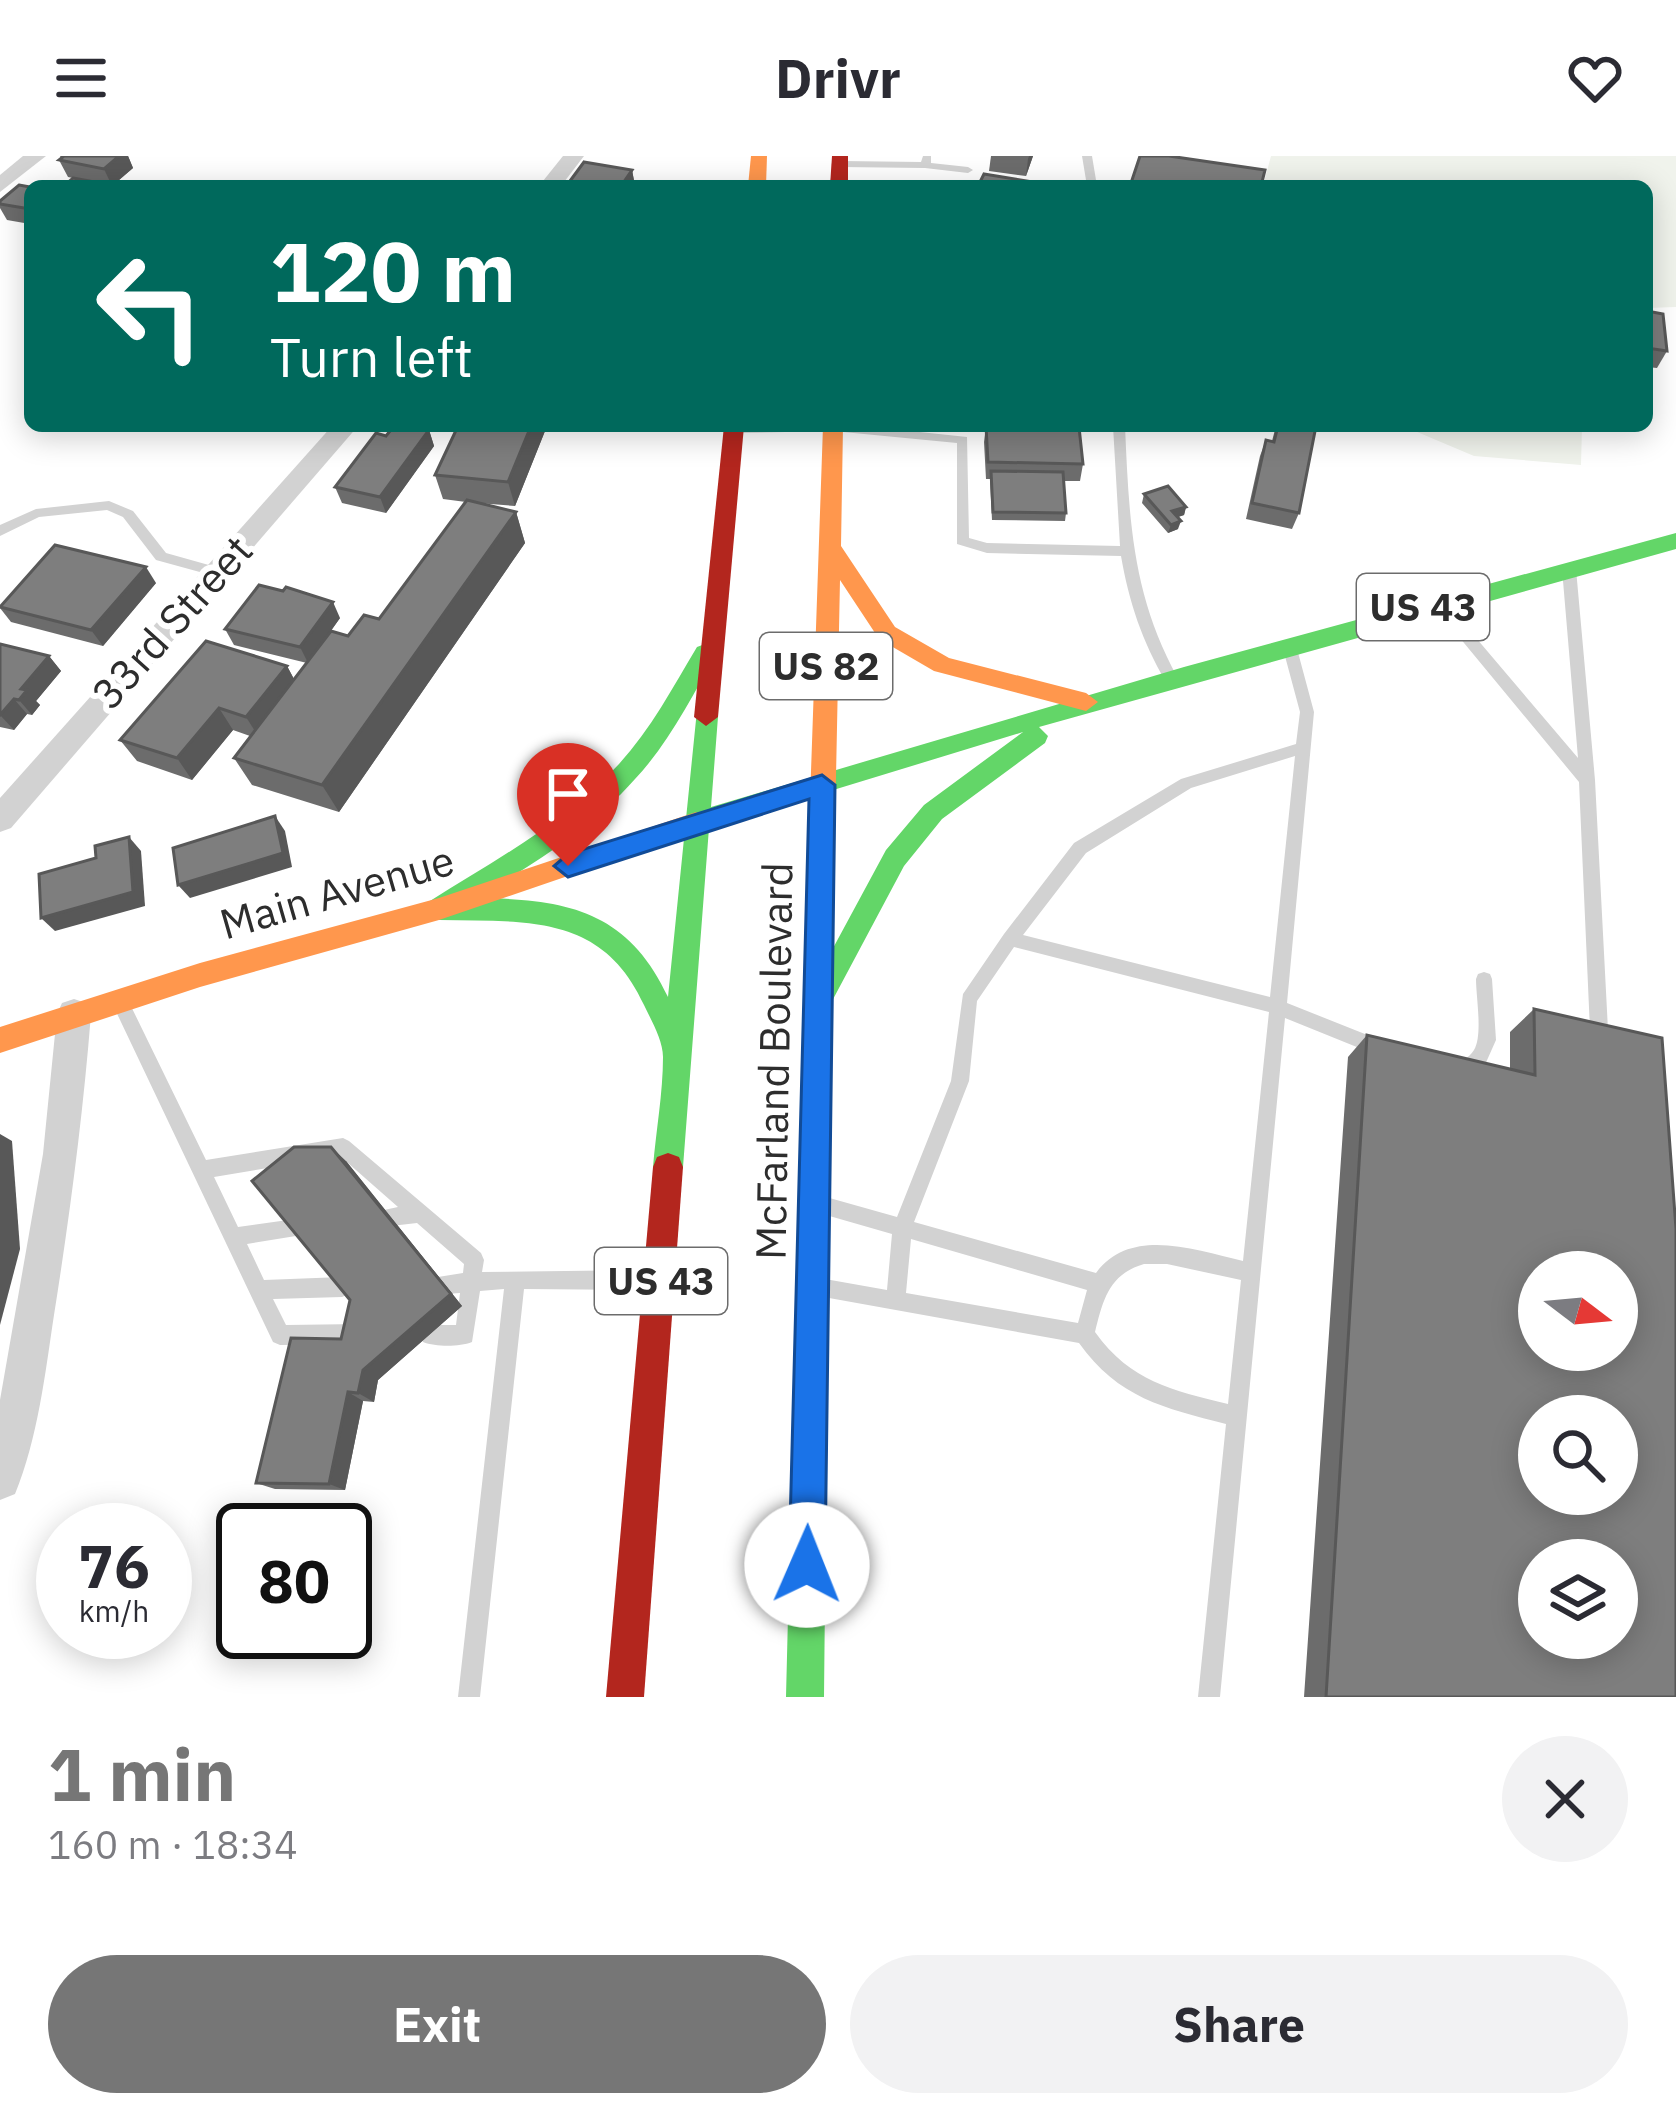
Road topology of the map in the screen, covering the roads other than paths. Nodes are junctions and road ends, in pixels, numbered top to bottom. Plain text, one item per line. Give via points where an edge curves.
1 (36, 156) edge
2 (574, 156) edge
3 (926, 160) edge
4 (840, 169) edge
5 (968, 170) dead end
6 (555, 180) edge
7 (0, 186) edge
8 (341, 432) edge
9 (733, 432) edge
10 (833, 432) edge
11 (883, 432) edge
12 (1119, 432) edge
13 (0, 531) edge
14 (1676, 541) edge
15 (830, 548) junction
16 (1130, 551) junction
17 (1569, 569) junction
18 (218, 572) junction
19 (1438, 602) junction
20 (715, 638) junction
21 (1289, 644) junction
22 (1171, 678) junction
23 (1086, 702) junction
24 (1303, 748) junction
25 (1587, 780) junction
26 (822, 785) junction
27 (0, 819) edge
28 (696, 822) junction
29 (439, 909) junction
30 (1010, 939) junction
31 (1484, 979) dead end
32 (120, 1000) junction
33 (817, 1005) junction
34 (1278, 1007) junction
35 (74, 1014) junction
36 (1600, 1030) edge
37 (0, 1040) edge
38 (1390, 1053) edge
39 (681, 1058) junction
40 (1440, 1069) edge
41 (201, 1169) junction
42 (814, 1202) junction
43 (420, 1214) junction
44 (391, 1216) edge
45 (296, 1228) edge
46 (902, 1228) junction
47 (233, 1237) junction
48 (1251, 1274) junction
49 (515, 1279) junction
50 (661, 1280) junction
51 (472, 1283) junction
52 (1096, 1283) junction
53 (445, 1284) edge
54 (812, 1286) junction
55 (342, 1287) edge
56 (259, 1290) junction
57 (896, 1301) junction
58 (360, 1334) edge
59 (1085, 1334) junction
60 (430, 1335) edge
61 (1237, 1417) junction
62 (0, 1479) edge
63 (469, 1697) edge
64 (626, 1697) edge
65 (805, 1697) edge
66 (1209, 1697) edge

1 - 7 street
2 - 6 street
3 - 4 lane
3 - 5 lane
8 - 18 street, 33rd Street
9 - 20 main road, McFarland Boulevard / US 82
10 - 15 main road, McFarland Boulevard / US 82
11 - 16 lane via 963,440 962,541
12 - 16 lane
13 - 18 lane via 36,513 109,505 128,514 161,557
14 - 17 main road, US 43
15 - 23 main road via 886,633 942,665
15 - 26 main road, McFarland Boulevard / US 82
16 - 22 lane via 1150,648
17 - 19 main road, US 43
17 - 25 lane
18 - 27 street, 33rd Street
19 - 21 main road, US 43
19 - 25 lane
20 - 28 main road, McFarland Boulevard / US 82
20 - 29 main road via 659,731 616,783 558,832
21 - 22 main road, US 43
21 - 24 lane via 1307,712
22 - 23 main road, US 43
23 - 26 main road, US 43
23 - 33 main road, US 43 via 933,812 896,858
24 - 30 lane via 1186,783 1080,848
24 - 34 lane
25 - 36 lane
26 - 28 main road, US 43
26 - 33 main road, McFarland Boulevard / US 82
28 - 29 main road, Main Avenue
28 - 39 main road, McFarland Boulevard / US 43
29 - 32 main road, Main Avenue
29 - 39 main road via 539,914 614,939 643,978
30 - 34 lane
30 - 46 lane via 969,999 960,1081
31 - 40 lane via 1486,1040 1478,1061
32 - 35 main road, Main Avenue
32 - 41 lane
33 - 42 main road, McFarland Boulevard / US 43
34 - 38 lane
34 - 48 lane
35 - 37 main road, Main Avenue
35 - 62 street via 61,1154
39 - 50 main road, McFarland Boulevard / US 43
41 - 43 lane via 344,1147
41 - 47 lane
42 - 46 lane
42 - 54 main road, McFarland Boulevard / US 43
43 - 44 lane
43 - 51 lane via 474,1260
45 - 47 lane
46 - 52 lane
46 - 57 lane
47 - 56 lane
48 - 52 lane via 1151,1250 1116,1264
48 - 61 lane
49 - 50 lane
49 - 51 lane
49 - 63 lane
50 - 64 main road, McFarland Boulevard / US 43
51 - 53 lane
51 - 60 lane via 465,1335
52 - 59 lane
54 - 57 lane
54 - 65 main road, McFarland Boulevard / US 43
55 - 56 lane
56 - 58 lane via 280,1335
57 - 59 lane
59 - 61 lane via 1103,1363 1138,1389
61 - 66 lane

